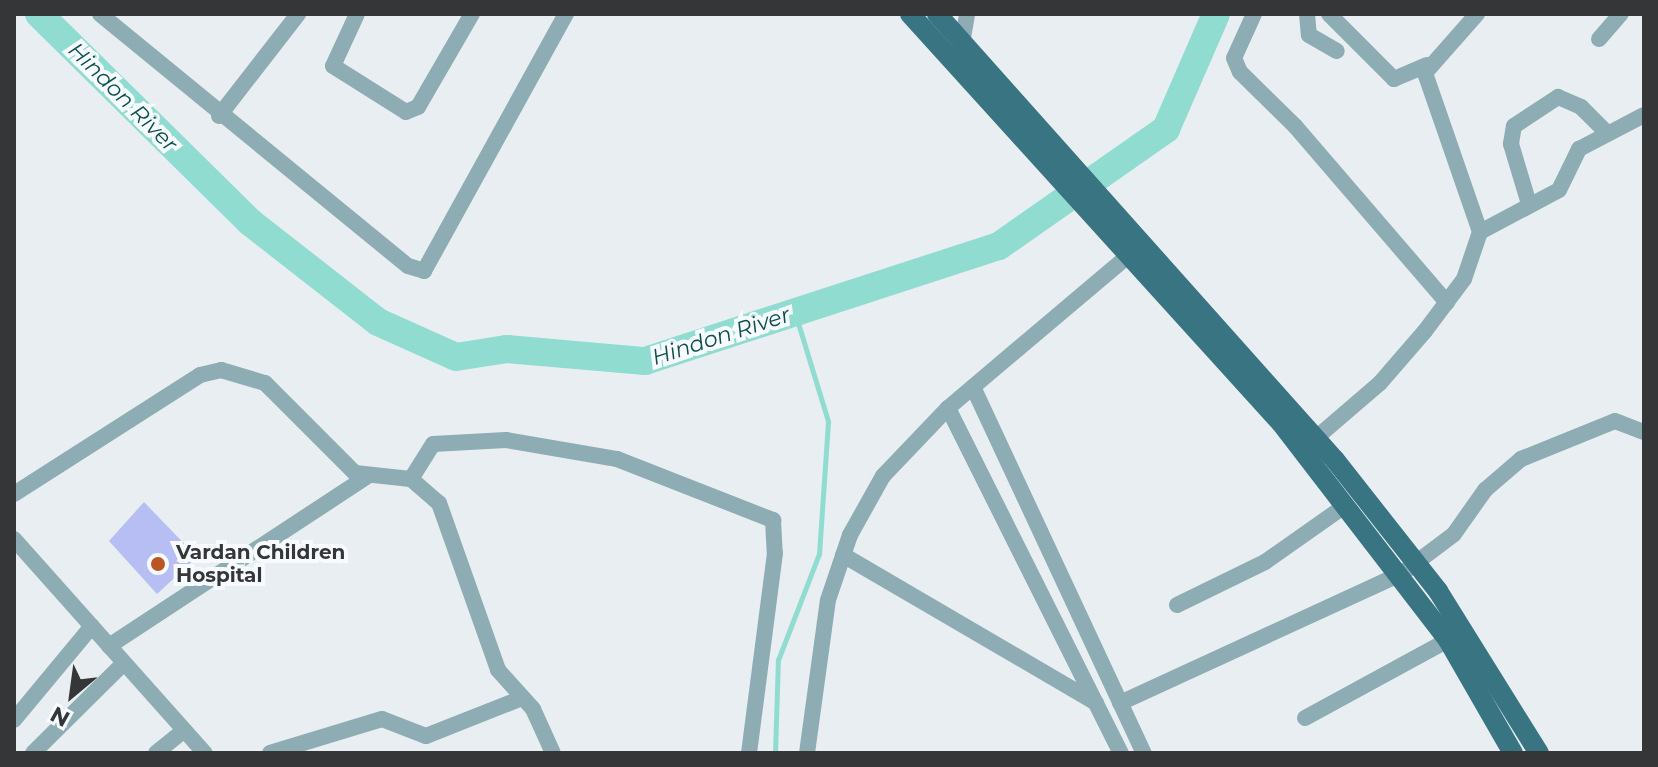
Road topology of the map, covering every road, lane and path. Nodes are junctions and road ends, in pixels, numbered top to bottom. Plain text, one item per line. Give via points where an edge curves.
1 (100, 14) edge
2 (298, 14) edge
3 (357, 14) edge
4 (472, 14) edge
5 (566, 14) edge
6 (937, 14) edge
7 (967, 14) edge
8 (1254, 14) edge
9 (1307, 14) edge
10 (1329, 14) edge
11 (1477, 14) edge
12 (1621, 14) edge
13 (917, 16) edge
14 (1599, 39) dead end
15 (962, 43) junction
16 (1337, 51) dead end
17 (1427, 65) junction
18 (956, 70) junction
19 (1644, 115) edge
20 (219, 116) junction
21 (1025, 128) junction
22 (1607, 133) junction
23 (1529, 204) junction
24 (1480, 232) junction
25 (1130, 249) junction
26 (1447, 303) junction
27 (961, 397) junction
28 (1269, 399) junction
29 (1644, 432) edge
30 (1316, 438) junction
31 (366, 477) junction
32 (411, 479) junction
33 (14, 494) edge
34 (1346, 505) junction
35 (17, 549) edge
36 (843, 555) junction
37 (1409, 568) junction
38 (1177, 605) dead end
39 (92, 626) junction
40 (1448, 640) junction
41 (109, 646) junction
42 (123, 664) junction
43 (522, 698) junction
44 (1120, 703) junction
45 (1097, 704) junction
46 (1305, 718) dead end
47 (14, 720) edge
48 (184, 730) junction
49 (416, 734) junction
50 (33, 753) edge
51 (156, 753) edge
52 (205, 753) edge
53 (270, 753) edge
54 (425, 753) edge
55 (553, 753) edge
56 (749, 753) edge
57 (807, 753) edge
58 (1121, 753) edge
59 (1144, 753) edge
60 (1513, 753) edge
61 (1539, 753) edge

1 - 20 street
2 - 20 street
3 - 4 street via 333,66 406,112 418,107
5 - 20 street via 424,271 408,266
6 - 15 main road
7 - 15 street
8 - 26 street via 1234,58 1240,72 1295,126
9 - 16 street via 1305,30
10 - 17 street via 1394,79
11 - 17 street via 1464,36
12 - 14 street
13 - 18 main road
15 - 18 street
15 - 21 main road
17 - 24 street
18 - 21 main road
19 - 22 street
21 - 25 main road
22 - 23 street via 1579,149 1559,190
22 - 23 street via 1573,101 1558,97 1514,126 1511,144
23 - 24 street
24 - 26 street
25 - 27 street
25 - 28 main road
26 - 30 street via 1380,383
27 - 36 street via 883,476
27 - 44 street
27 - 45 street
28 - 30 main road
28 - 34 main road
29 - 37 street via 1615,421 1521,459 1485,490 1454,534
30 - 37 main road
31 - 32 street
31 - 33 street via 283,395 221,370 139,410
31 - 41 street
32 - 43 street via 439,503 498,670
32 - 56 street via 433,444 506,440 617,459 773,520 775,553
34 - 37 main road
34 - 38 street via 1265,562
35 - 39 street
36 - 45 street
36 - 57 street via 818,645
37 - 40 main road
37 - 44 street
37 - 61 main road
39 - 41 street
39 - 47 street
40 - 46 street
40 - 60 main road
41 - 42 street
42 - 48 street
42 - 50 street
43 - 49 street
43 - 55 street
44 - 59 street
45 - 58 street
48 - 51 street
48 - 52 street
49 - 53 street via 382,719
49 - 54 street

